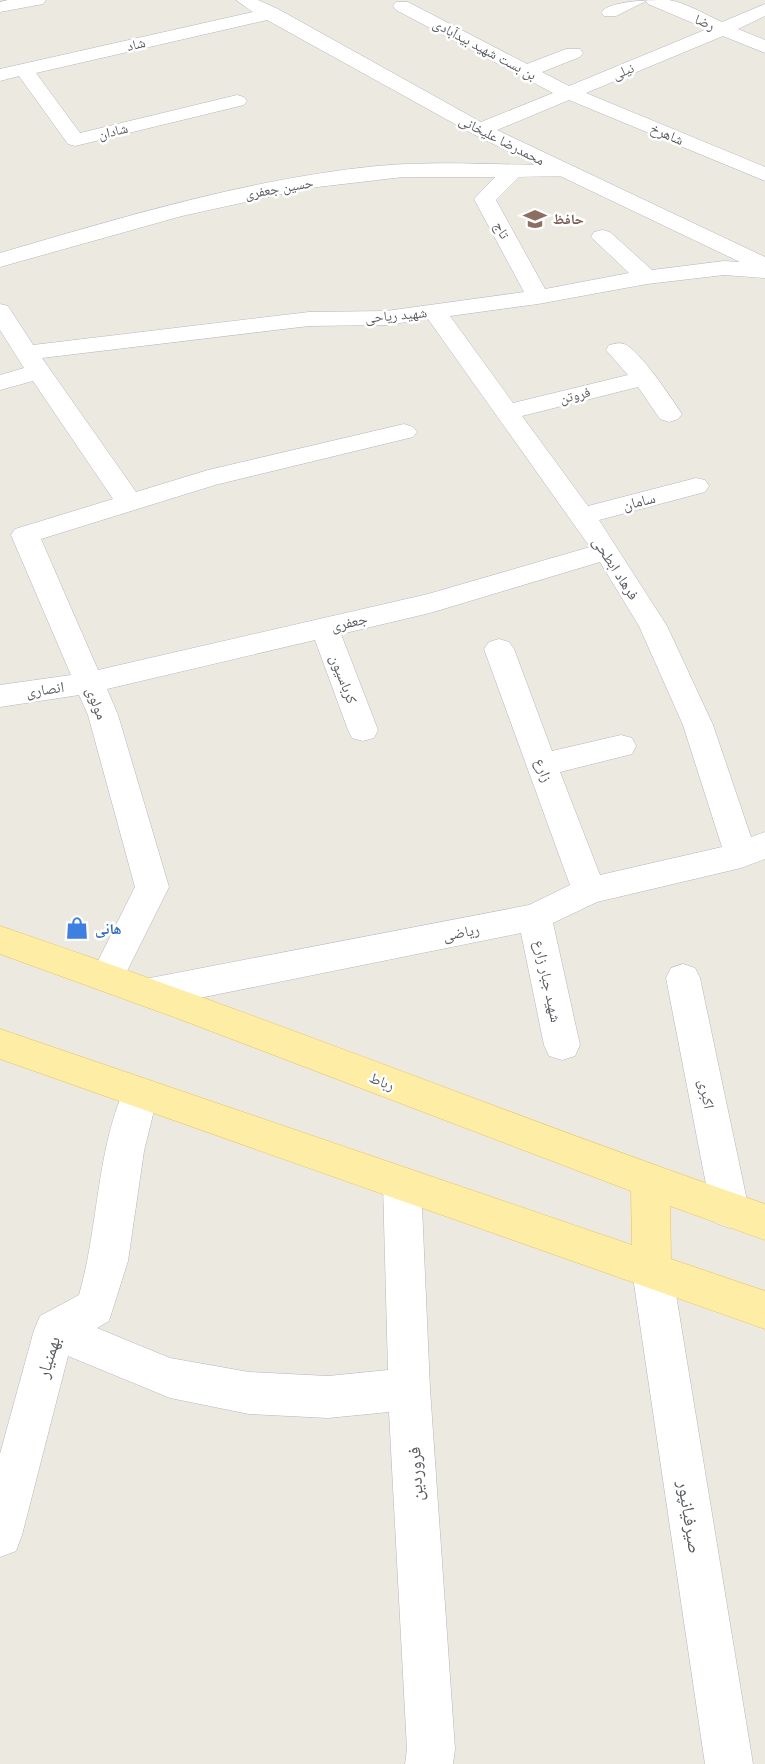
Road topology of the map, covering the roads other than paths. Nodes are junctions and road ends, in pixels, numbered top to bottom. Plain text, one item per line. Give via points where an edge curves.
1 (37, 0) edge
2 (245, 0) edge
3 (637, 0) edge
4 (654, 0) edge
5 (699, 4) dead end
6 (402, 6) dead end
7 (0, 8) edge
8 (765, 9) edge
9 (679, 11) junction
10 (610, 12) dead end
11 (271, 13) junction
12 (723, 29) junction
13 (765, 47) edge
14 (573, 53) dead end
15 (24, 70) junction
16 (526, 71) junction
17 (0, 75) edge
18 (568, 93) junction
19 (237, 101) dead end
20 (480, 130) junction
21 (513, 171) junction
22 (565, 171) junction
23 (765, 175) edge
24 (602, 237) dead end
25 (0, 260) edge
26 (765, 267) edge
27 (765, 271) edge
28 (647, 277) junction
29 (538, 297) junction
30 (0, 311) edge
31 (434, 311) junction
32 (618, 350) dead end
33 (32, 362) junction
34 (644, 378) junction
35 (0, 383) edge
36 (507, 412) junction
37 (669, 414) dead end
38 (404, 432) dead end
39 (696, 486) dead end
40 (130, 503) junction
41 (581, 516) junction
42 (607, 551) junction
43 (325, 628) junction
44 (499, 649) dead end
45 (89, 683) junction
46 (0, 696) edge
47 (363, 730) dead end
48 (621, 747) dead end
49 (542, 765) junction
50 (753, 850) edge
51 (589, 891) junction
52 (535, 917) junction
53 (0, 940) edge
54 (107, 977) junction
55 (683, 978) dead end
56 (150, 993) junction
57 (0, 1044) edge
58 (562, 1045) dead end
59 (140, 1094) junction
60 (650, 1182) junction
61 (402, 1184) junction
62 (730, 1210) junction
63 (765, 1222) edge
64 (652, 1270) junction
65 (765, 1310) edge
66 (54, 1330) junction
67 (409, 1389) junction
68 (0, 1535) edge
69 (429, 1764) edge
70 (729, 1764) edge

1 - 7 street
2 - 11 street, محمدرضا علیخانی
3 - 10 street
4 - 9 street, رضا
5 - 9 street
6 - 16 street, بن بست شهید بیدآبادی
8 - 12 street, نیلی
9 - 12 street, رضا
11 - 15 street, شاد
11 - 20 street, محمدرضا علیخانی
12 - 13 street, رضا
12 - 18 street, نیلی
14 - 16 street
15 - 17 street, شاد
15 - 19 street, شادان via 75,140
16 - 18 street, بن بست شهید بیدآبادی
18 - 20 street, نیلی
18 - 23 street, شاهرخ
20 - 22 street, محمدرضا علیخانی
21 - 22 street, حسین جعفری
21 - 25 street, حسین جعفری via 356,174 247,193
21 - 29 street, تاج via 485,199
22 - 26 street, محمدرضا علیخانی
24 - 28 street
27 - 28 street, شهید ریاحی via 724,268
28 - 29 street, شهید ریاحی
29 - 31 street, شهید ریاحی
30 - 33 street
31 - 33 street, شهید ریاحی via 386,318 309,319
31 - 36 street, فرهاد ابطحی
32 - 34 street
33 - 35 street, شهید ریاحی
33 - 40 street
34 - 36 street, فروتن
34 - 37 street
36 - 41 street, فرهاد ابطحی
38 - 40 street, مولوی via 208,478
39 - 41 street, سامان
40 - 45 street, مولوی via 25,536
41 - 42 street, فرهاد ابطحی
42 - 43 street, جعفری via 430,603
42 - 50 street, فرهاد ابطحی via 653,626
43 - 45 street, جعفری
43 - 47 street, کرباسیون
44 - 49 street, زارع
45 - 46 street, انصاری
45 - 54 street, مولوی via 103,715 152,886
48 - 49 street
49 - 51 street, زارع
50 - 51 street, ریاضی
51 - 52 street, ریاضی
52 - 56 street, ریاضی
52 - 58 street, شهید جبار زارع
53 - 54 main road, رباط
54 - 56 main road, رباط
55 - 62 street, اکبری
56 - 60 main road, رباط
57 - 59 main road
59 - 61 main road
59 - 66 street, بهمنیار via 125,1151 108,1261 95,1307
60 - 62 main road, رباط
60 - 64 main road
61 - 64 main road
61 - 67 street, فروردین
62 - 63 main road, رباط
64 - 65 main road
64 - 70 street, صیرفیانپور
66 - 67 street via 170,1378 249,1393 328,1397
66 - 68 street, بهمنیار
67 - 69 street, فروردین via 431,1737

